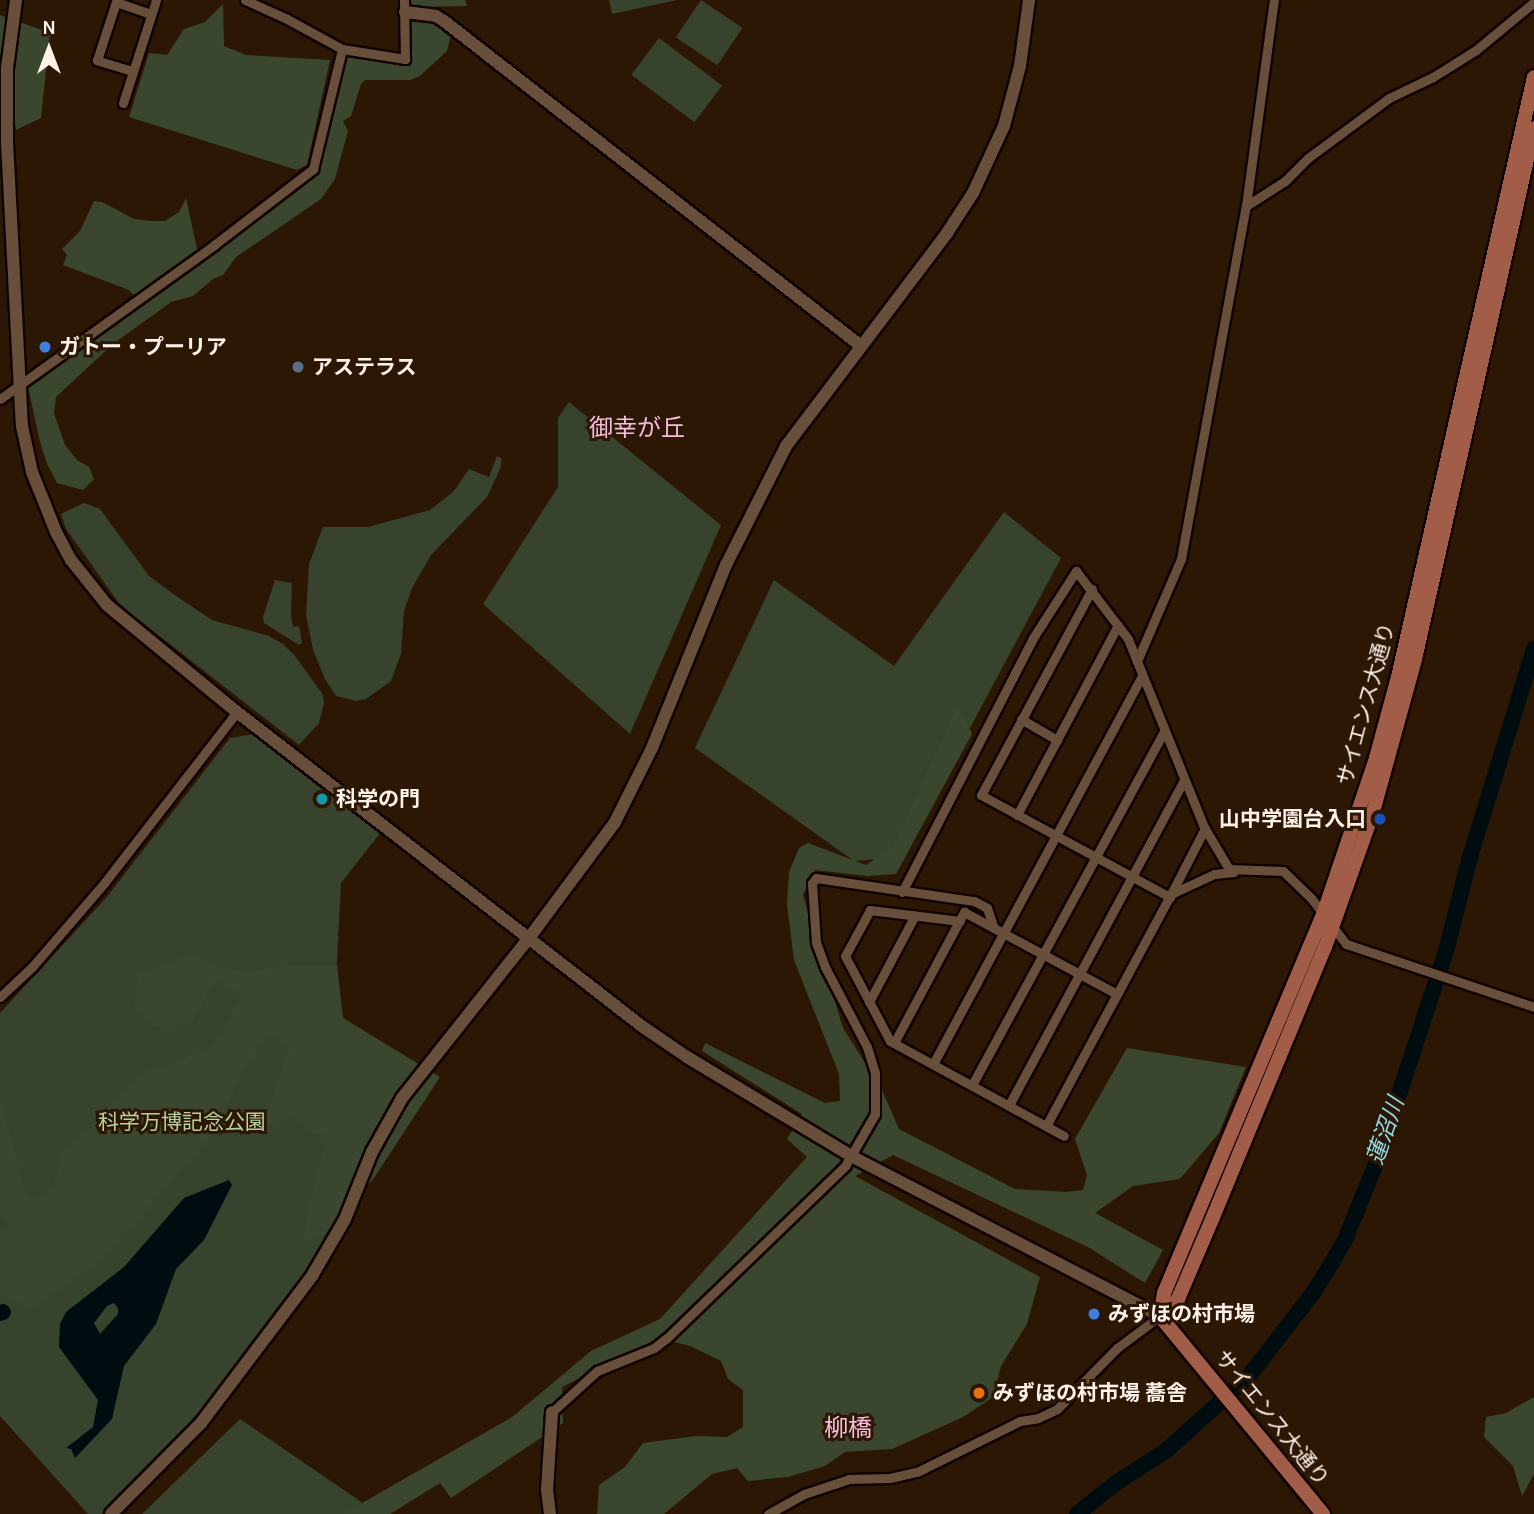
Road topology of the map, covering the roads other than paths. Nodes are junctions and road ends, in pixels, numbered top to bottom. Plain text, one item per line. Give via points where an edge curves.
1 (16, 0) edge
2 (156, 0) edge
3 (245, 0) edge
4 (1029, 0) edge
5 (1274, 0) edge
6 (1534, 2) edge
7 (405, 6) edge
8 (151, 14) junction
9 (342, 50) junction
10 (132, 71) junction
11 (1534, 77) edge
12 (123, 103) dead end
13 (1534, 128) edge
14 (1246, 206) junction
15 (861, 346) junction
16 (19, 384) junction
17 (0, 400) edge
18 (1092, 589) junction
19 (1118, 625) junction
20 (1137, 661) junction
21 (1142, 676) junction
22 (237, 712) junction
23 (1021, 719) junction
24 (1164, 731) junction
25 (1057, 740) junction
26 (1184, 780) junction
27 (1017, 815) junction
28 (1205, 828) junction
29 (1056, 836) junction
30 (1096, 857) junction
31 (1234, 872) junction
32 (1132, 877) junction
33 (902, 892) junction
34 (1170, 896) junction
35 (915, 915) junction
36 (1323, 915) junction
37 (960, 920) junction
38 (1332, 928) junction
39 (999, 931) junction
40 (529, 938) junction
41 (1043, 954) junction
42 (1080, 974) junction
43 (1117, 994) junction
44 (0, 997) edge
45 (869, 1002) junction
46 (1534, 1007) edge
47 (894, 1043) junction
48 (933, 1064) junction
49 (972, 1086) junction
50 (1009, 1105) junction
51 (1046, 1126) junction
52 (1064, 1136) dead end
53 (851, 1156) junction
54 (1160, 1316) junction
55 (552, 1412) joint
56 (782, 1511) edge
57 (111, 1514) edge
58 (550, 1514) edge
59 (768, 1514) edge
60 (1323, 1514) edge

1 - 16 street via 7,68 7,118
2 - 8 street
3 - 9 street
4 - 15 street via 1020,66 1004,126 973,193
5 - 14 street
6 - 14 street via 1487,43 1433,78 1389,98 1308,158 1285,181
7 - 9 street via 405,59
7 - 15 street via 444,21
8 - 10 street
8 - 10 street via 116,2 97,60
9 - 16 street via 313,169
10 - 12 street
11 - 36 main road, サイエンス大通り via 1398,677
13 - 38 main road, サイエンス大通り via 1415,659 1373,812
14 - 20 street via 1181,559
15 - 40 street via 786,446 759,498 726,565 648,758 615,822
16 - 17 street
16 - 22 street via 32,472 41,502 71,560 121,621
18 - 19 street
18 - 23 street
18 - 33 street via 1076,571 1033,638
19 - 20 street
19 - 25 street
20 - 21 street
21 - 24 street
21 - 29 street
22 - 40 street
22 - 44 street via 105,882
23 - 25 street
23 - 27 street via 981,795
24 - 26 street
24 - 30 street
25 - 27 street
26 - 28 street
26 - 32 street
27 - 29 street
28 - 31 street
28 - 34 street
29 - 30 street
29 - 39 street
30 - 32 street
30 - 41 street
31 - 34 street via 1214,874
31 - 36 street via 1283,871
32 - 34 street
32 - 42 street
33 - 39 street via 980,904
33 - 53 street via 816,878 812,883 816,942 875,1073 874,1114
34 - 43 street
35 - 37 street
35 - 45 street
35 - 45 street via 870,910 845,957
36 - 38 street
36 - 54 main road, サイエンス大通り via 1164,1293
37 - 39 street via 964,912
37 - 47 street
38 - 46 street via 1346,944
38 - 54 main road, サイエンス大通り via 1178,1299
39 - 41 street
39 - 48 street
40 - 53 street via 687,1058
40 - 57 street via 402,1097 372,1152 345,1219 312,1276 201,1423
41 - 42 street
41 - 49 street
42 - 43 street
42 - 50 street
43 - 51 street
45 - 47 street
47 - 48 street
48 - 49 street
49 - 50 street
50 - 51 street
51 - 52 street
53 - 54 street
53 - 55 street via 667,1338 654,1348 597,1371
54 - 56 street via 1117,1348 1057,1409 1020,1421 917,1472 849,1479 804,1494
54 - 60 main road, サイエンス大通り
55 - 58 street
56 - 59 street

